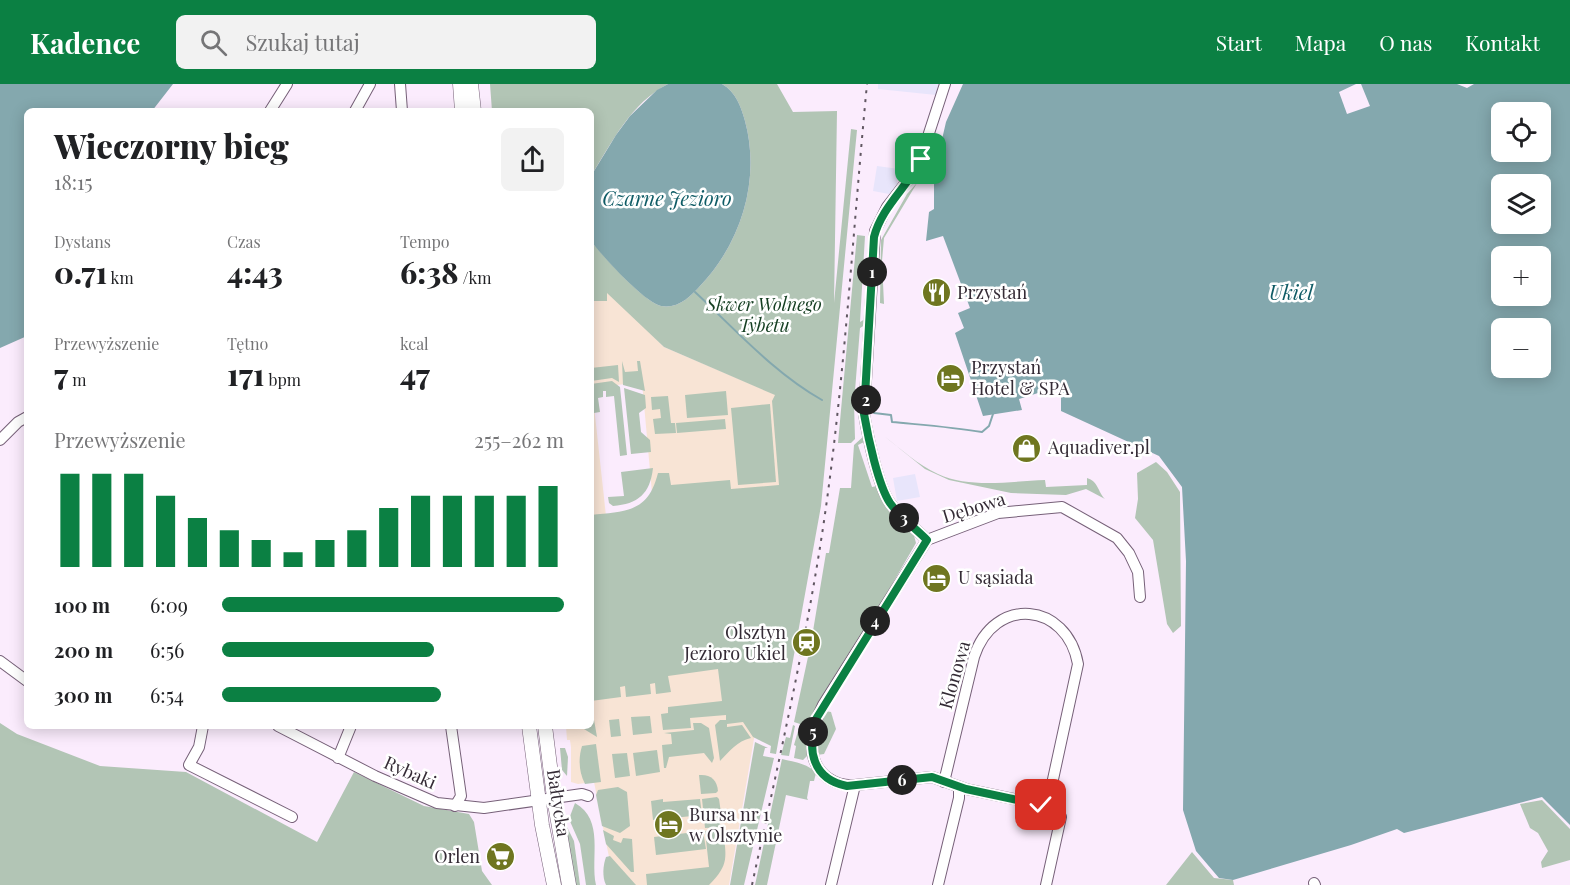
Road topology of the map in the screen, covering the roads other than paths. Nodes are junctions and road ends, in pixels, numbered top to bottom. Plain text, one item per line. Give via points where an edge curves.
1 (287, 84) edge
2 (370, 84) edge
3 (399, 84) edge
4 (460, 84) edge
5 (471, 84) edge
6 (945, 84) edge
7 (272, 108) edge
8 (357, 108) edge
9 (402, 108) edge
10 (462, 108) edge
11 (474, 108) edge
12 (24, 419) edge
13 (0, 440) edge
14 (927, 540) junction
15 (1140, 597) dead end
16 (0, 661) edge
17 (24, 679) edge
18 (202, 729) edge
19 (284, 729) edge
20 (350, 729) edge
21 (451, 729) edge
22 (529, 729) edge
23 (545, 729) edge
24 (338, 758) junction
25 (944, 782) junction
26 (855, 785) junction
27 (959, 787) junction
28 (588, 796) dead end
29 (554, 798) junction
30 (538, 800) junction
31 (455, 806) junction
32 (1047, 807) junction
33 (292, 817) dead end
34 (554, 885) edge
35 (569, 885) edge
36 (831, 885) edge
37 (938, 885) edge
38 (1046, 885) edge

1 - 7 street
2 - 8 street
3 - 9 street
4 - 10 main road
5 - 11 main road
6 - 14 street via 918,167 884,212 874,237 864,414 887,498
12 - 13 street
14 - 15 street, Dębowa via 998,513 1062,507 1117,538 1130,553 1138,572
14 - 26 street, Dębowa via 823,705 814,726 812,746 817,767 836,782
16 - 17 street
18 - 33 street via 199,747 189,765
19 - 24 street, Rybaki
20 - 24 street
21 - 31 street via 461,796
22 - 30 main road, Bałtycka
23 - 29 main road, Bałtycka
24 - 31 street, Rybaki via 436,803
25 - 26 street via 932,777
25 - 27 street
25 - 32 street, Klonowa via 980,642 1004,618 1038,615 1053,622 1066,635 1078,664
26 - 36 street
27 - 32 street
27 - 37 street
28 - 29 street, Rybaki
29 - 30 street, Rybaki
29 - 35 main road, Bałtycka
30 - 31 street, Rybaki via 484,808
30 - 34 main road, Bałtycka
32 - 38 street via 1056,809 1061,817

